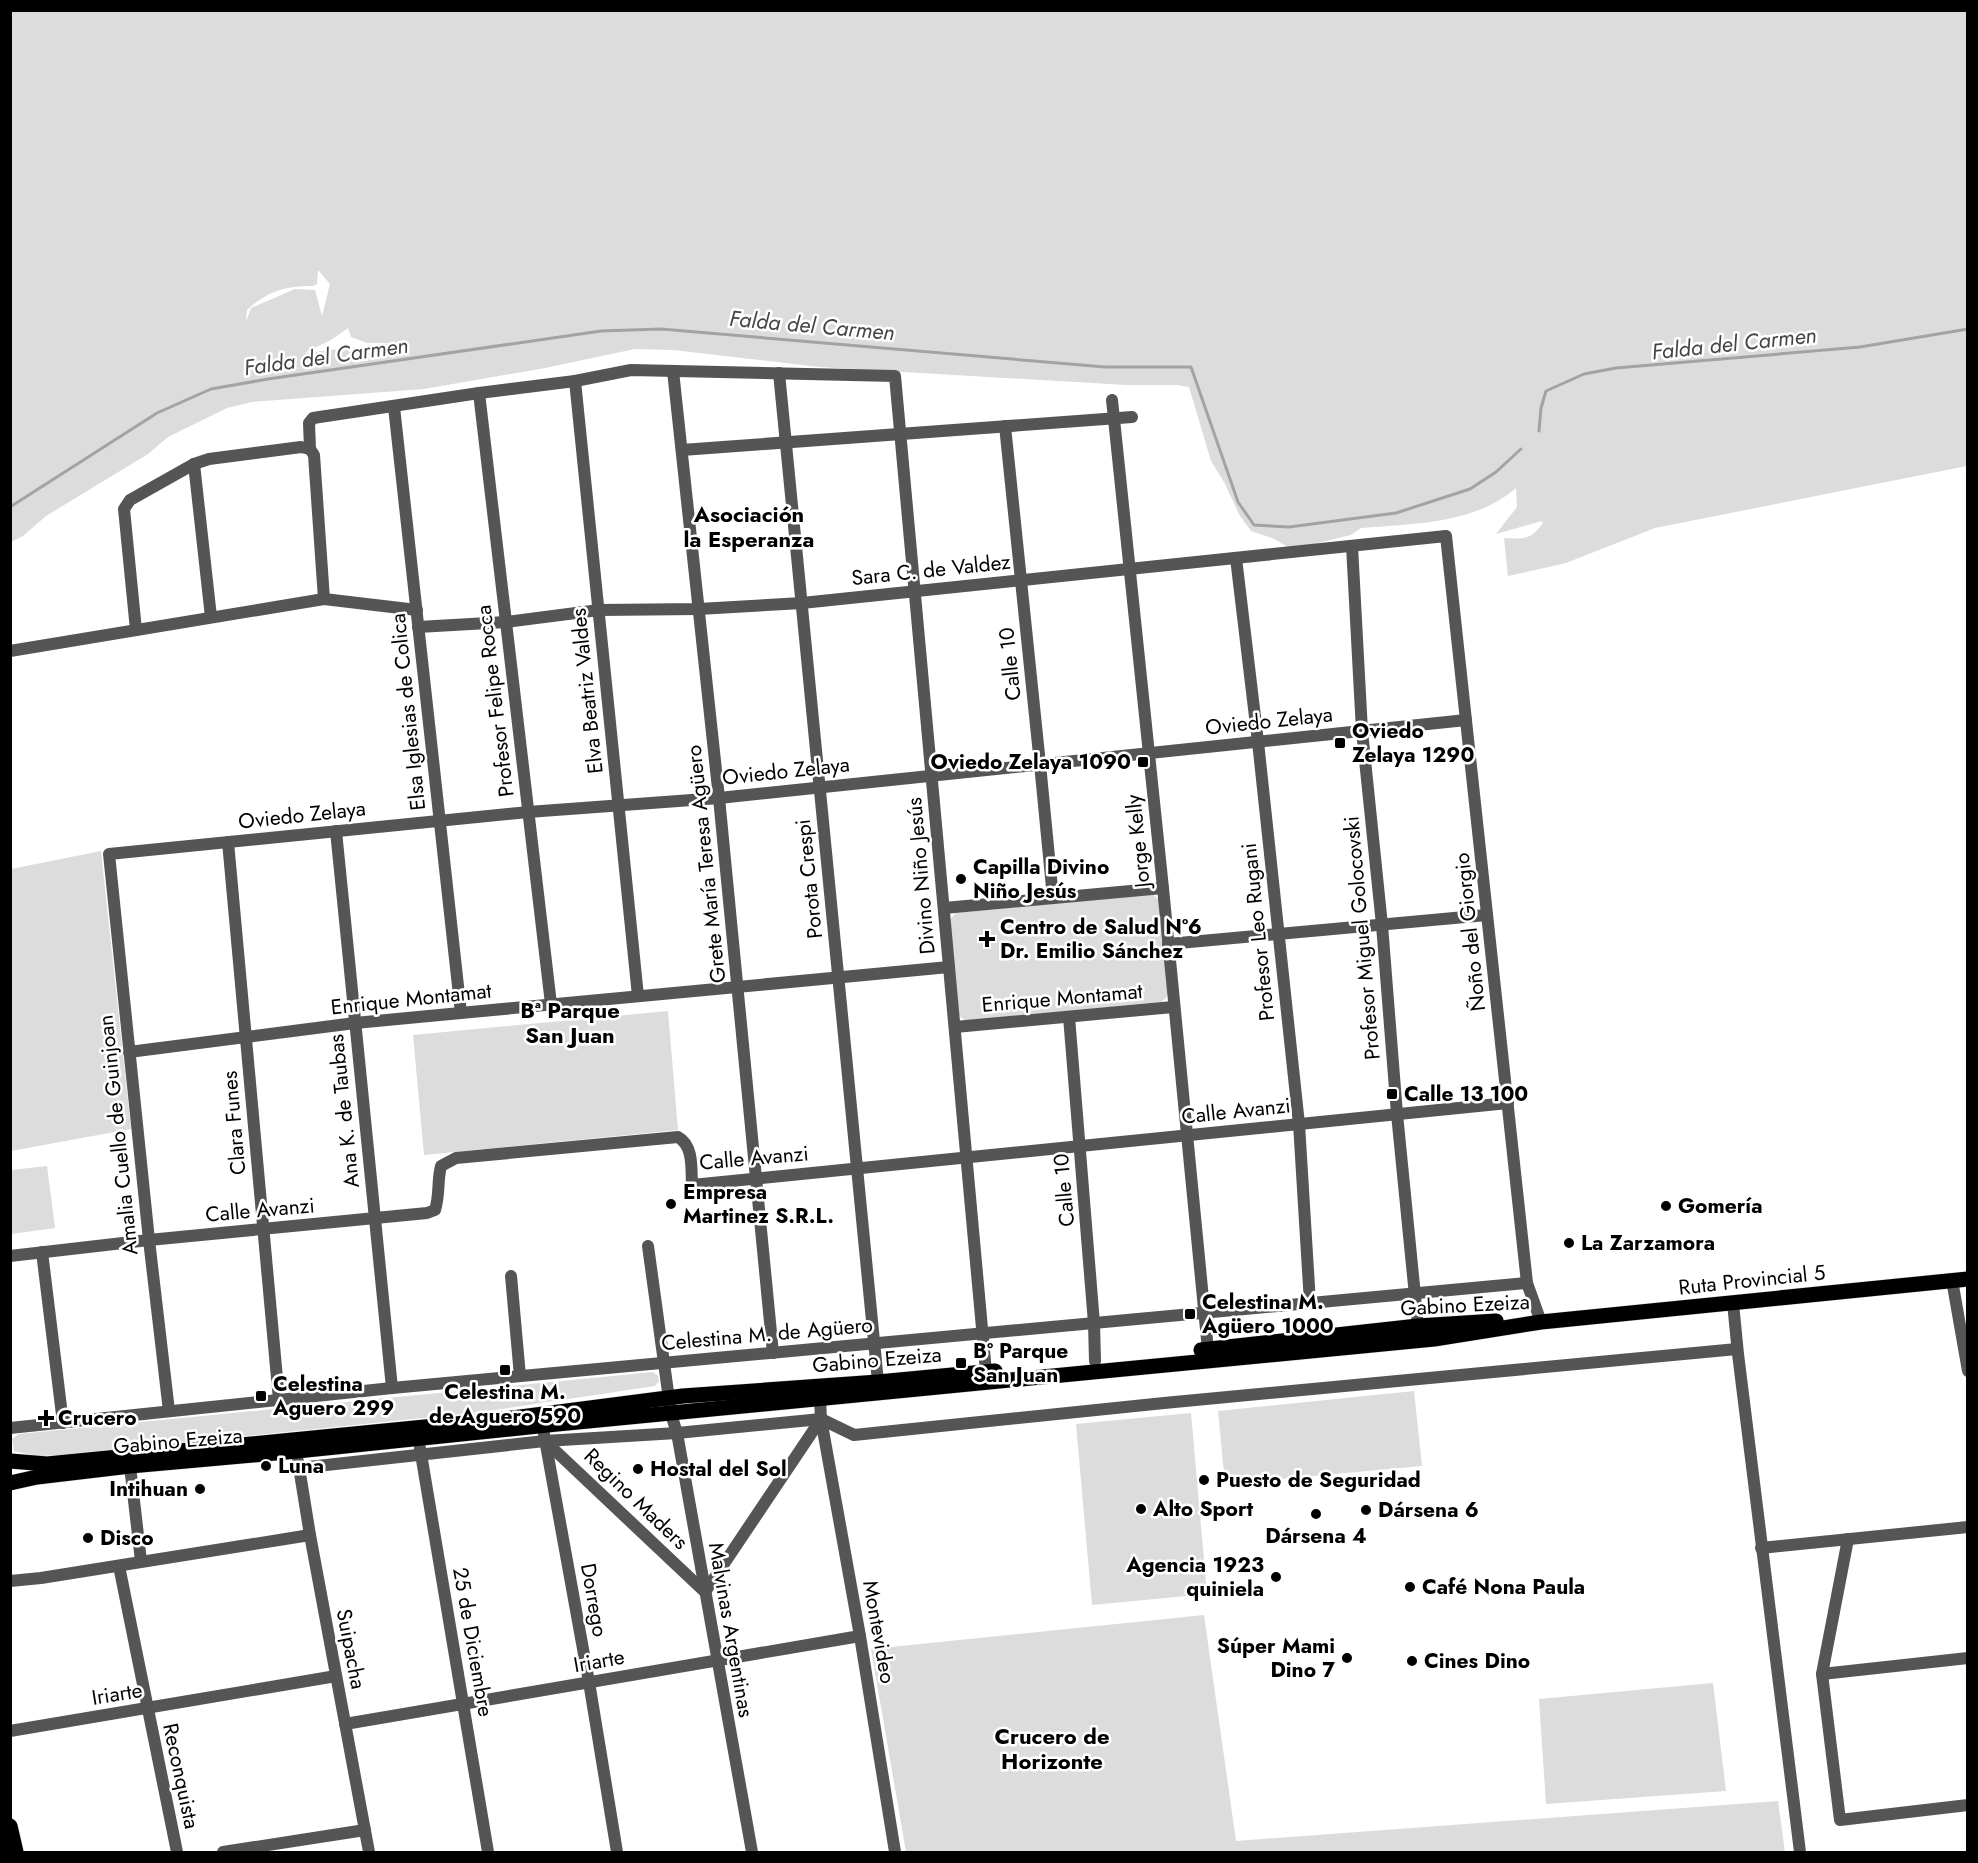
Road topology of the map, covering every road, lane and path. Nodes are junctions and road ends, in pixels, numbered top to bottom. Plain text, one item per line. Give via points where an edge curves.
1 (673, 371) junction
2 (779, 373) junction
3 (575, 381) junction
4 (479, 393) junction
5 (1112, 400) dead end
6 (394, 407) junction
7 (1132, 417) dead end
8 (1114, 418) junction
9 (1005, 426) junction
10 (900, 433) junction
11 (786, 443) junction
12 (310, 449) junction
13 (682, 450) junction
14 (194, 464) junction
15 (1446, 536) joint
16 (1352, 546) junction
17 (1236, 558) junction
18 (1130, 569) junction
19 (1021, 581) junction
20 (915, 592) junction
21 (324, 599) junction
22 (802, 603) junction
23 (699, 609) junction
24 (417, 610) junction
25 (599, 610) junction
26 (211, 617) junction
27 (506, 622) junction
28 (418, 627) junction
29 (136, 630) junction
30 (10, 651) edge
31 (1466, 720) junction
32 (1362, 731) junction
33 (1258, 742) junction
34 (1148, 753) junction
35 (1040, 764) junction
36 (932, 776) junction
37 (820, 787) junction
38 (720, 798) junction
39 (618, 805) junction
40 (528, 812) junction
41 (440, 821) junction
42 (336, 831) junction
43 (228, 842) junction
44 (109, 855) joint
45 (1163, 888) junction
46 (1053, 898) junction
47 (944, 908) junction
48 (1488, 915) junction
49 (1382, 925) junction
50 (1278, 934) junction
51 (1168, 944) junction
52 (950, 967) junction
53 (838, 977) junction
54 (738, 986) junction
55 (638, 996) junction
56 (551, 1004) junction
57 (1173, 1007) junction
58 (461, 1013) junction
59 (1069, 1017) junction
60 (355, 1023) junction
61 (955, 1027) junction
62 (246, 1037) junction
63 (129, 1052) junction
64 (1508, 1103) junction
65 (1397, 1114) junction
66 (1299, 1124) junction
67 (1187, 1135) junction
68 (1080, 1146) junction
69 (966, 1158) junction
70 (858, 1168) junction
71 (756, 1179) junction
72 (375, 1219) junction
73 (263, 1229) junction
74 (149, 1240) junction
75 (648, 1246) dead end
76 (42, 1252) junction
77 (10, 1256) edge
78 (511, 1276) dead end
79 (1959, 1279) edge
80 (1527, 1283) junction
81 (1415, 1293) junction
82 (1310, 1303) junction
83 (1733, 1303) junction
84 (1204, 1313) junction
85 (1541, 1322) junction
86 (1094, 1323) junction
87 (1418, 1326) junction
88 (983, 1333) junction
89 (875, 1343) junction
90 (1737, 1349) junction
91 (1208, 1350) junction
92 (773, 1353) junction
93 (1095, 1361) junction
94 (663, 1363) junction
95 (1967, 1367) edge
96 (986, 1372) junction
97 (520, 1376) junction
98 (878, 1382) junction
99 (392, 1388) junction
100 (669, 1397) junction
101 (279, 1400) junction
102 (820, 1400) junction
103 (169, 1411) junction
104 (671, 1414) junction
105 (821, 1419) junction
106 (63, 1423) junction
107 (10, 1428) edge
108 (544, 1433) junction
109 (677, 1433) junction
110 (418, 1439) junction
111 (297, 1451) junction
112 (421, 1454) junction
113 (10, 1461) edge
114 (130, 1466) junction
115 (299, 1468) junction
116 (10, 1483) edge
117 (1968, 1527) edge
118 (310, 1534) junction
119 (1848, 1539) junction
120 (1761, 1548) junction
121 (141, 1561) junction
122 (119, 1566) junction
123 (10, 1581) edge
124 (705, 1592) junction
125 (860, 1636) junction
126 (1968, 1658) edge
127 (717, 1661) junction
128 (1822, 1674) junction
129 (336, 1676) junction
130 (589, 1682) junction
131 (464, 1704) junction
132 (147, 1709) junction
133 (345, 1724) junction
134 (10, 1731) edge
135 (1968, 1804) edge
136 (10, 1826) edge
137 (365, 1830) junction
138 (16, 1852) edge
139 (177, 1852) edge
140 (223, 1852) edge
141 (369, 1852) edge
142 (488, 1852) edge
143 (617, 1852) edge
144 (752, 1852) edge
145 (895, 1852) edge
146 (1800, 1852) edge

1 - 2 street
1 - 3 street via 631,370
1 - 13 street, Grete María Teresa Agüero
2 - 10 street, Divino Niño Jesús via 895,376
2 - 11 street, Porota Crespi
3 - 4 street
3 - 25 street, Elva Beatriz Valdes
4 - 6 street
4 - 27 street, Profesor Felipe Rocca
5 - 8 street, Jorge Kelly
6 - 12 street via 313,418 309,423
6 - 24 street, Elsa Iglesias de Colica
7 - 8 street
8 - 9 street
8 - 18 street, Jorge Kelly
9 - 10 street
9 - 19 street, Calle 10
10 - 11 street
10 - 20 street, Divino Niño Jesús
11 - 13 street
11 - 22 street, Porota Crespi
12 - 14 street via 301,447
12 - 21 street via 314,455
13 - 23 street, Grete María Teresa Agüero
14 - 26 street
14 - 29 street via 130,500 124,509
15 - 16 street, Sara C. de Valdez
15 - 31 street, Ñoño del Giorgio
16 - 17 street, Sara C. de Valdez
16 - 32 street, Profesor Miguel Golocovski
17 - 18 street, Sara C. de Valdez
17 - 33 street, Profesor Leo Rugani
18 - 19 street, Sara C. de Valdez
18 - 34 street, Jorge Kelly
19 - 20 street, Sara C. de Valdez
19 - 35 street, Calle 10
20 - 22 street, Sara C. de Valdez
20 - 36 street, Divino Niño Jesús
21 - 24 street
21 - 26 street
22 - 23 street, Sara C. de Valdez
22 - 37 street, Porota Crespi
23 - 25 street, Sara C. de Valdez
23 - 38 street, Grete María Teresa Agüero
24 - 28 street, Elsa Iglesias de Colica
25 - 27 street, Sara C. de Valdez
25 - 39 street, Elva Beatriz Valdes
26 - 29 street
27 - 28 street, Sara C. de Valdez
27 - 40 street, Profesor Felipe Rocca
28 - 41 street, Elsa Iglesias de Colica
29 - 30 street
31 - 32 street, Oviedo Zelaya
31 - 48 street, Ñoño del Giorgio
32 - 33 street, Oviedo Zelaya
32 - 49 street, Profesor Miguel Golocovski
33 - 34 street, Oviedo Zelaya
33 - 50 street, Profesor Leo Rugani
34 - 35 street, Oviedo Zelaya
34 - 45 street, Jorge Kelly
35 - 36 street, Oviedo Zelaya
35 - 46 street, Calle 10
36 - 37 street, Oviedo Zelaya
36 - 47 street, Divino Niño Jesús
37 - 38 street, Oviedo Zelaya
37 - 53 street, Porota Crespi
38 - 39 street, Oviedo Zelaya
38 - 54 street, Grete María Teresa Agüero
39 - 40 street, Oviedo Zelaya
39 - 55 street, Elva Beatriz Valdes
40 - 41 street, Oviedo Zelaya
40 - 56 street, Profesor Felipe Rocca
41 - 42 street, Oviedo Zelaya
41 - 58 street, Elsa Iglesias de Colica
42 - 43 street, Oviedo Zelaya
42 - 60 street, Ana K. de Taubas
43 - 44 street, Oviedo Zelaya
43 - 62 street, Clara Funes
44 - 63 street, Amalia Cuello de Guinjoan
45 - 46 street
45 - 51 street, Jorge Kelly
46 - 47 street
47 - 52 street, Divino Niño Jesús
48 - 49 street
48 - 64 street, Ñoño del Giorgio
49 - 50 street
49 - 65 street, Profesor Miguel Golocovski
50 - 51 street
50 - 66 street, Profesor Leo Rugani
51 - 57 street, Jorge Kelly
52 - 53 street, Enrique Montamat
52 - 61 street, Divino Niño Jesús
53 - 54 street, Enrique Montamat
53 - 70 street, Porota Crespi
54 - 55 street, Enrique Montamat
54 - 71 street, Grete María Teresa Agüero
55 - 56 street, Enrique Montamat
56 - 58 street, Enrique Montamat
57 - 59 street, Enrique Montamat
57 - 67 street, Jorge Kelly
58 - 60 street, Enrique Montamat
59 - 61 street, Enrique Montamat
59 - 68 street, Calle 10
60 - 62 street, Enrique Montamat
60 - 72 street, Ana K. de Taubas
61 - 69 street, Divino Niño Jesús
62 - 63 street, Enrique Montamat
62 - 73 street, Clara Funes
63 - 74 street, Amalia Cuello de Guinjoan
64 - 65 street, Calle Avanzi
64 - 80 street, Ñoño del Giorgio
65 - 66 street, Calle Avanzi
65 - 81 street, Profesor Miguel Golocovski
66 - 67 street, Calle Avanzi
66 - 82 street, Profesor Leo Rugani
67 - 68 street, Calle Avanzi
67 - 84 street, Jorge Kelly
68 - 69 street, Calle Avanzi
68 - 86 street, Calle 10
69 - 70 street, Calle Avanzi
69 - 88 street, Divino Niño Jesús
70 - 71 street, Calle Avanzi
70 - 89 street, Porota Crespi
71 - 72 street, Calle Avanzi via 692,1185 689,1151 685,1141 678,1137 456,1158 441,1166 435,1210
71 - 92 street, Grete María Teresa Agüero
72 - 73 street, Calle Avanzi
72 - 99 street, Ana K. de Taubas
73 - 74 street, Calle Avanzi
73 - 101 street, Clara Funes
74 - 76 street, Calle Avanzi
74 - 103 street, Amalia Cuello de Guinjoan
75 - 94 street, Malvinas Argentinas
76 - 77 street, Calle Avanzi
76 - 106 street
78 - 97 street
79 - 83 main road, Ruta Provincial 5
79 - 95 street
80 - 81 street, Celestina M. de Agüero
80 - 85 street, Ñoño del Giorgio
81 - 82 street, Celestina M. de Agüero
81 - 87 street, Profesor Miguel Golocovski
82 - 84 street, Celestina M. de Agüero
83 - 85 main road, Ruta Provincial 5
83 - 90 street
84 - 86 street, Celestina M. de Agüero
84 - 91 street, Jorge Kelly
85 - 87 main road, Gabino Ezeiza
85 - 102 main road, Gabino Ezeiza via 1434,1339
86 - 88 street, Celestina M. de Agüero
86 - 93 street, Calle 10
87 - 91 main road, Gabino Ezeiza
88 - 89 street, Celestina M. de Agüero
88 - 96 street, Divino Niño Jesús
89 - 92 street, Celestina M. de Agüero
89 - 98 street, Porota Crespi
90 - 105 street via 854,1435
90 - 120 street
91 - 93 main road, Gabino Ezeiza
92 - 94 street, Celestina M. de Agüero
93 - 96 main road, Gabino Ezeiza
94 - 97 street, Celestina M. de Agüero
94 - 100 street, Malvinas Argentinas
96 - 98 main road, Gabino Ezeiza
97 - 99 street, Celestina M. de Agüero
98 - 100 main road, Gabino Ezeiza
99 - 101 street, Celestina M. de Agüero
100 - 104 street, Malvinas Argentinas
100 - 113 main road, Gabino Ezeiza via 496,1420 47,1464
101 - 103 street, Celestina M. de Agüero
102 - 104 main road, Gabino Ezeiza
102 - 105 street, Montevideo
103 - 106 street, Celestina M. de Agüero
104 - 108 main road, Gabino Ezeiza
104 - 109 street, Malvinas Argentinas
105 - 109 street
105 - 124 street
105 - 125 street, Montevideo
106 - 107 street, Celestina M. de Agüero
108 - 109 street
108 - 110 main road, Gabino Ezeiza
108 - 112 street
108 - 124 street, Regino Maders
108 - 130 street, Dorrego
109 - 124 street, Malvinas Argentinas
110 - 111 main road, Gabino Ezeiza
110 - 112 street, 25 de Diciembre
111 - 114 main road, Gabino Ezeiza
111 - 115 street, Suipacha
112 - 115 street
112 - 131 street, 25 de Diciembre
114 - 116 main road, Gabino Ezeiza
114 - 121 street
115 - 118 street, Suipacha
117 - 119 street
118 - 121 street
118 - 129 street, Suipacha
119 - 120 street
119 - 128 street
120 - 146 street
121 - 122 street
122 - 123 street
122 - 132 street, Reconquista
124 - 127 street, Malvinas Argentinas
125 - 127 street, Iriarte
125 - 145 street, Montevideo
126 - 128 street
127 - 130 street, Iriarte
127 - 144 street, Malvinas Argentinas
128 - 135 street via 1840,1820
129 - 132 street, Iriarte
129 - 133 street, Suipacha
130 - 131 street, Iriarte
130 - 143 street, Dorrego
131 - 133 street, Iriarte
131 - 142 street, 25 de Diciembre
132 - 134 street, Iriarte
132 - 139 street, Reconquista
133 - 137 street, Suipacha
136 - 138 main road
137 - 140 street
137 - 141 street, Suipacha

